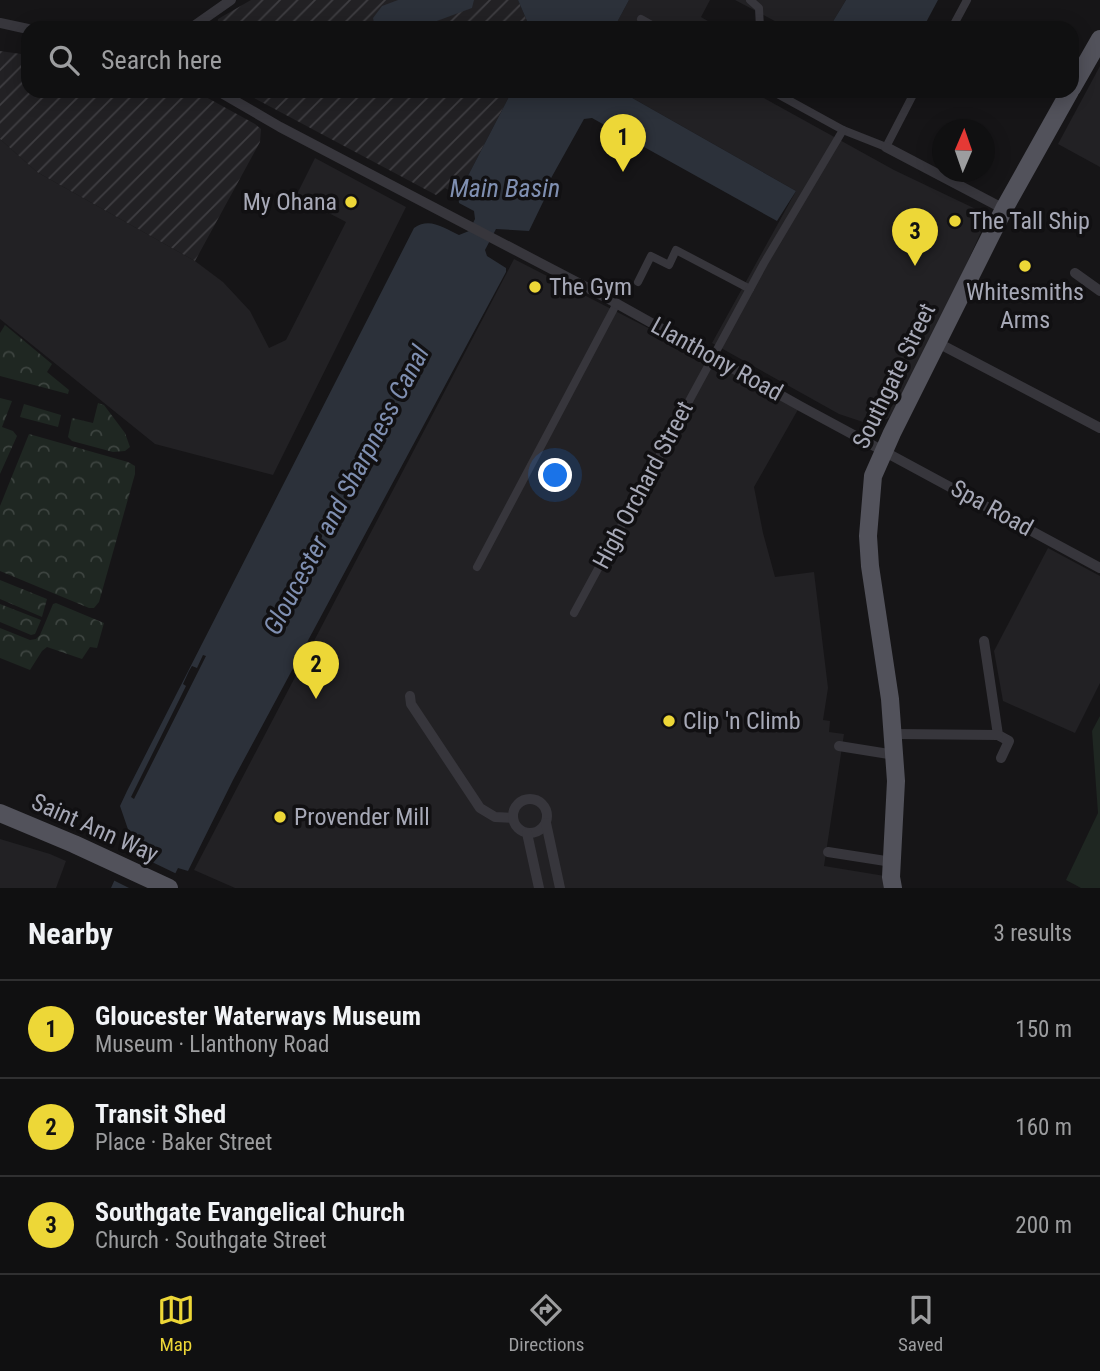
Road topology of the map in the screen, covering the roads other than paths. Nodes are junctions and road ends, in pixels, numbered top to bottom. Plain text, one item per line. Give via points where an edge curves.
1 (231, 0) edge
2 (750, 0) edge
3 (967, 0) edge
4 (641, 19) dead end
5 (201, 21) edge
6 (645, 21) edge
7 (760, 21) edge
8 (956, 21) edge
9 (0, 23) edge
10 (21, 28) edge
11 (1100, 39) edge
12 (1079, 76) edge
13 (230, 98) edge
14 (785, 98) edge
15 (911, 98) edge
16 (1066, 98) edge
17 (843, 130) junction
18 (886, 147) junction
19 (1004, 209) junction
20 (1074, 273) dead end
21 (638, 282) dead end
22 (750, 289) junction
23 (1100, 291) edge
24 (617, 303) junction
25 (938, 342) junction
26 (712, 356) junction
27 (1100, 428) edge
28 (884, 450) junction
29 (477, 567) dead end
30 (1100, 568) edge
31 (574, 613) dead end
32 (984, 641) dead end
33 (410, 696) dead end
34 (894, 734) junction
35 (998, 735) junction
36 (839, 746) dead end
37 (895, 755) junction
38 (1001, 758) dead end
39 (0, 813) edge
40 (513, 818) junction
41 (546, 823) junction
42 (527, 833) junction
43 (828, 852) dead end
44 (891, 879) edge
45 (169, 888) edge
46 (538, 888) edge
47 (560, 888) edge

1 - 5 street
2 - 7 street via 759,8
3 - 8 street
4 - 6 street
9 - 10 street
11 - 12 main road, Southgate Street
13 - 24 street, Llanthony Road
14 - 17 street
15 - 18 street
16 - 19 main road, Southgate Street
17 - 18 street
17 - 22 street, High Orchard Street
18 - 19 street
19 - 25 main road, Southgate Street
20 - 23 street
21 - 22 street via 651,256 668,265 676,250
22 - 26 street, High Orchard Street
24 - 26 street, Llanthony Road
24 - 29 street
25 - 27 street
25 - 28 main road, Southgate Street
26 - 28 street, Llanthony Road
26 - 31 street, High Orchard Street
28 - 30 street, Spa Road
28 - 34 main road, Southgate Street via 873,476 868,536
32 - 35 street
33 - 40 street via 475,802 495,817
34 - 35 street
34 - 37 main road, Southgate Street
35 - 38 street via 1009,741
36 - 37 street
37 - 44 main road, Southgate Street
39 - 45 main road, Saint Ann Way
40 - 41 street via 519,803 536,800 545,808
40 - 42 street
41 - 42 street
41 - 47 street
42 - 46 street
43 - 44 street

